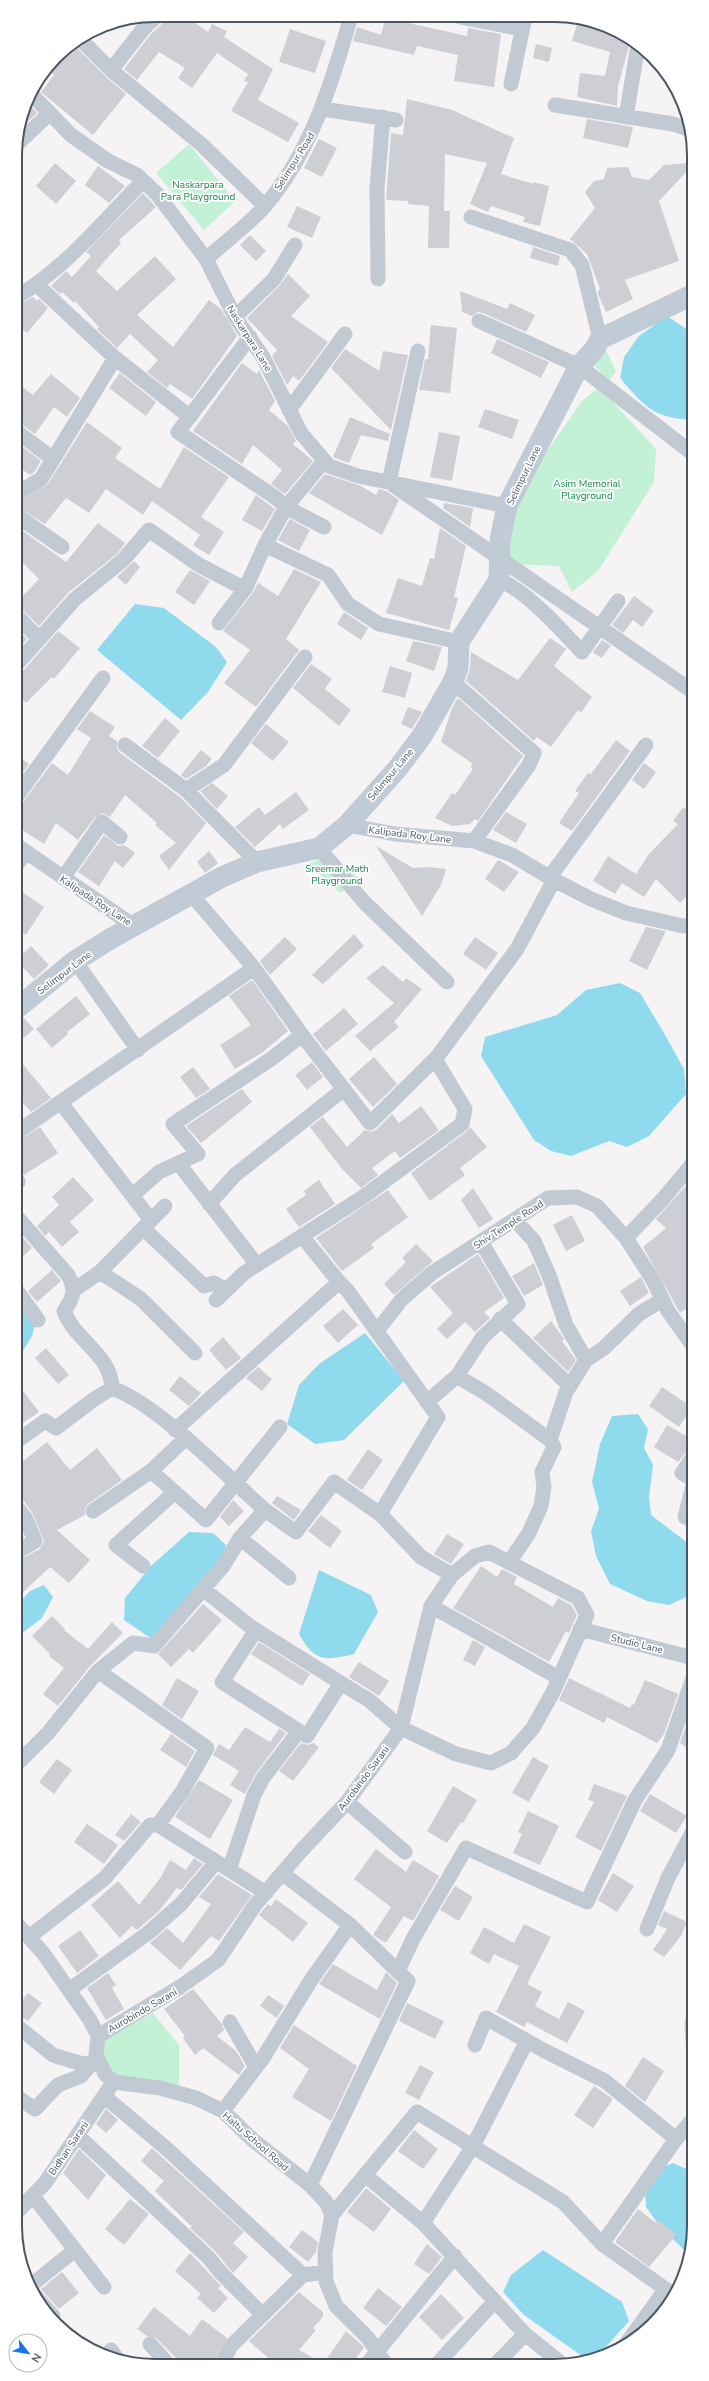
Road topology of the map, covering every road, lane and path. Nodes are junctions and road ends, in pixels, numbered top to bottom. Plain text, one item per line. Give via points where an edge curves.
1 (349, 22) edge
2 (513, 22) edge
3 (524, 23) edge
4 (140, 24) edge
5 (84, 43) edge
6 (637, 51) edge
7 (111, 70) junction
8 (511, 84) dead end
9 (35, 98) edge
10 (555, 105) dead end
11 (322, 109) junction
12 (50, 114) junction
13 (626, 117) junction
14 (684, 128) edge
15 (23, 139) edge
16 (143, 181) junction
17 (265, 206) junction
18 (471, 217) dead end
19 (295, 245) dead end
20 (206, 259) junction
21 (378, 279) dead end
22 (37, 285) junction
23 (22, 294) edge
24 (687, 297) edge
25 (234, 317) junction
26 (479, 321) dead end
27 (344, 334) dead end
28 (250, 337) junction
29 (600, 339) junction
30 (418, 351) dead end
31 (115, 358) junction
32 (579, 366) junction
33 (289, 410) junction
34 (190, 417) junction
35 (22, 436) edge
36 (687, 449) edge
37 (53, 459) junction
38 (324, 461) junction
39 (389, 482) junction
40 (22, 490) edge
41 (507, 506) junction
42 (286, 507) junction
43 (22, 519) edge
44 (324, 527) dead end
45 (265, 545) junction
46 (62, 547) dead end
47 (498, 580) junction
48 (246, 589) junction
49 (618, 601) dead end
50 (22, 621) edge
51 (219, 624) dead end
52 (39, 639) junction
53 (459, 642) junction
54 (305, 657) dead end
55 (22, 659) edge
56 (103, 678) dead end
57 (453, 682) junction
58 (687, 688) edge
59 (125, 745) dead end
60 (646, 745) dead end
61 (22, 789) edge
62 (186, 790) junction
63 (347, 825) junction
64 (120, 837) dead end
65 (474, 841) junction
66 (319, 848) junction
67 (22, 850) edge
68 (256, 862) junction
69 (63, 878) junction
70 (551, 879) junction
71 (191, 894) junction
72 (134, 926) junction
73 (687, 926) edge
74 (75, 961) junction
75 (254, 968) junction
76 (447, 982) dead end
77 (22, 1004) edge
78 (302, 1034) junction
79 (138, 1050) junction
80 (435, 1059) junction
81 (344, 1089) junction
82 (61, 1103) junction
83 (22, 1129) edge
84 (179, 1164) junction
85 (687, 1172) edge
86 (133, 1196) junction
87 (209, 1204) junction
88 (165, 1206) dead end
89 (515, 1220) junction
90 (22, 1223) edge
91 (147, 1224) junction
92 (302, 1236) junction
93 (626, 1238) junction
94 (480, 1242) junction
95 (257, 1265) junction
96 (100, 1272) junction
97 (339, 1282) junction
98 (74, 1290) junction
99 (22, 1298) edge
100 (662, 1300) junction
101 (500, 1319) junction
102 (38, 1320) dead end
103 (377, 1331) junction
104 (687, 1337) edge
105 (195, 1353) dead end
106 (586, 1360) junction
107 (457, 1376) junction
108 (570, 1386) junction
109 (112, 1388) junction
110 (427, 1402) junction
111 (280, 1427) dead end
112 (180, 1434) junction
113 (22, 1437) edge
114 (550, 1440) junction
115 (687, 1466) edge
116 (151, 1471) junction
117 (687, 1476) edge
118 (236, 1484) junction
119 (175, 1492) junction
120 (687, 1509) edge
121 (265, 1510) junction
122 (93, 1511) dead end
123 (22, 1514) edge
124 (380, 1514) junction
125 (687, 1518) edge
126 (240, 1538) junction
127 (22, 1549) edge
128 (510, 1561) junction
129 (143, 1566) dead end
130 (452, 1575) junction
131 (289, 1578) dead end
132 (203, 1589) junction
133 (431, 1606) junction
134 (580, 1629) junction
135 (256, 1630) junction
136 (687, 1656) edge
137 (98, 1671) junction
138 (559, 1678) junction
139 (341, 1683) junction
140 (687, 1695) edge
141 (401, 1728) junction
142 (300, 1731) junction
143 (22, 1759) edge
144 (347, 1802) junction
145 (158, 1825) junction
146 (687, 1842) edge
147 (405, 1852) dead end
148 (216, 1862) junction
149 (230, 1870) junction
150 (282, 1873) junction
151 (266, 1893) junction
152 (350, 1925) junction
153 (647, 1928) dead end
154 (22, 1929) edge
155 (29, 1937) junction
156 (398, 1971) junction
157 (69, 1990) junction
158 (230, 2022) dead end
159 (22, 2030) edge
160 (98, 2036) junction
161 (527, 2041) junction
162 (475, 2045) dead end
163 (96, 2065) junction
164 (256, 2067) junction
165 (114, 2082) junction
166 (104, 2096) junction
167 (22, 2100) edge
168 (223, 2111) junction
169 (687, 2126) edge
170 (77, 2135) junction
171 (676, 2139) junction
172 (473, 2146) junction
173 (365, 2175) junction
174 (310, 2185) junction
175 (33, 2196) junction
176 (22, 2207) edge
177 (332, 2215) junction
178 (423, 2223) junction
179 (602, 2244) junction
180 (75, 2250) junction
181 (455, 2256) junction
182 (326, 2272) junction
183 (303, 2275) junction
184 (35, 2282) edge
185 (104, 2287) dead end
186 (669, 2293) edge
187 (667, 2296) edge
188 (495, 2301) junction
189 (263, 2315) junction
190 (642, 2326) edge
191 (525, 2334) junction
192 (150, 2344) dead end
193 (163, 2359) edge
194 (224, 2359) edge
195 (376, 2359) edge
196 (377, 2359) edge
197 (442, 2359) edge
198 (501, 2359) edge
199 (556, 2359) edge

1 - 11 street, Selimpur Road
2 - 3 street
3 - 8 street
4 - 7 street
5 - 7 street
6 - 13 street
7 - 17 street via 201,144
9 - 12 street, Naskarpara Lane
10 - 13 street
11 - 17 street, Selimpur Road via 310,139
11 - 21 street via 390,119 377,188
12 - 15 street
12 - 16 street, Naskarpara Lane via 71,134 108,161
13 - 14 street
16 - 20 street, Naskarpara Lane via 157,194
16 - 22 street
17 - 20 street, Selimpur Road
18 - 29 street via 570,250 582,266
19 - 25 street via 274,279
20 - 25 street, Naskarpara Lane
22 - 23 street
22 - 31 street
24 - 29 street
25 - 28 street, Naskarpara Lane
26 - 32 street
27 - 33 street
28 - 33 street, Naskarpara Lane via 264,357
28 - 34 street
29 - 32 street, Selimpur Lane via 594,350
30 - 39 street
31 - 34 street
31 - 37 street
32 - 36 street
32 - 41 street, Selimpur Lane
33 - 38 street, Naskarpara Lane via 300,433
34 - 42 street via 178,432
35 - 37 street
37 - 40 street via 41,478
38 - 39 street, Naskarpara Lane via 329,466 358,476
38 - 42 street
39 - 41 street, Naskarpara Lane
39 - 58 street
41 - 47 street, Selimpur Lane via 500,540
42 - 44 street
42 - 45 street
43 - 46 street
45 - 48 street
45 - 53 street via 328,575 348,604 379,624
47 - 49 street via 508,584 551,620 582,652
47 - 53 street, Selimpur Lane
48 - 51 street
48 - 52 street via 199,565 149,530 123,560 75,599
50 - 52 street
52 - 55 street
53 - 57 street, Selimpur Lane via 458,668
54 - 62 street via 224,765
56 - 61 street
57 - 63 street, Selimpur Lane via 422,736
57 - 65 street via 534,753 532,760
59 - 62 street
60 - 70 street
62 - 68 street
63 - 65 street, Kalipada Roy Lane via 395,834
63 - 66 street, Kalipada Roy Lane
64 - 69 street via 102,822
65 - 70 street, Kalipada Roy Lane via 512,855
66 - 68 street, Kalipada Roy Lane
66 - 76 street via 364,902
67 - 69 street, Kalipada Roy Lane
68 - 71 street, Kalipada Roy Lane
69 - 72 street, Kalipada Roy Lane
70 - 73 street, Kalipada Roy Lane via 579,894 626,913
70 - 80 street via 517,949
71 - 72 street, Kalipada Roy Lane
71 - 75 street
72 - 74 street, Selimpur Lane
74 - 77 street, Selimpur Lane
74 - 79 street
75 - 78 street
75 - 79 street
78 - 81 street
78 - 84 street via 271,1059 173,1124 198,1154
79 - 82 street
80 - 81 street via 370,1123
80 - 92 street via 465,1109 462,1124 363,1197
81 - 87 street via 235,1175
82 - 83 street
82 - 86 street
84 - 86 street via 160,1172
84 - 87 street
85 - 93 street
86 - 91 street
87 - 95 street
88 - 91 street
89 - 93 street, Shiv Temple Road via 548,1198 577,1197 597,1206
89 - 94 street, Shiv Temple Road
89 - 106 street via 534,1240 566,1325
90 - 98 street via 68,1275
91 - 95 street via 204,1286 214,1283 221,1295 244,1273
91 - 96 street
92 - 95 street
92 - 97 street
93 - 100 street, Shiv Temple Road via 653,1280
94 - 101 street via 518,1304
94 - 103 street, Shiv Temple Road via 432,1273 402,1299
96 - 98 street
96 - 105 street via 141,1299
97 - 103 street
97 - 112 street via 241,1368
98 - 109 street via 74,1298 64,1311 67,1320 94,1350 111,1376
99 - 102 street
100 - 104 street, Shiv Temple Road
100 - 106 street via 639,1314 604,1348
101 - 107 street via 482,1338
101 - 108 street
103 - 110 street
106 - 108 street
107 - 110 street
107 - 114 street via 487,1394
108 - 114 street
109 - 112 street via 128,1394
109 - 113 street via 56,1428 45,1421
110 - 124 street via 438,1417
111 - 118 street
112 - 116 street
112 - 118 street
114 - 128 street via 554,1447 542,1472 544,1487 540,1506 529,1533
115 - 117 street via 682,1473
116 - 119 street
116 - 122 street
118 - 119 street via 206,1520
118 - 121 street
119 - 129 street via 116,1545
120 - 125 street
121 - 124 street via 296,1532 334,1482
121 - 126 street
123 - 127 street via 35,1540
124 - 130 street via 421,1557
126 - 131 street
126 - 132 street via 223,1566
128 - 130 street via 489,1552 475,1556
128 - 134 street via 578,1598 587,1615
130 - 133 street
132 - 135 street
132 - 137 street via 154,1646 133,1643
133 - 138 street
133 - 141 street
134 - 136 street, Studio Lane
134 - 138 street
135 - 139 street
135 - 142 street via 222,1682
137 - 143 street via 48,1733
137 - 145 street via 207,1748 182,1792
138 - 141 street via 533,1728 511,1753 491,1763 456,1754
139 - 141 street via 370,1701
139 - 142 street via 307,1736
140 - 156 street via 668,1750 634,1800 587,1902 466,1848 413,1939
141 - 144 street, Aurobindo Sarani
142 - 149 street via 263,1778 254,1795
144 - 147 street
144 - 150 street, Aurobindo Sarani
145 - 148 street
145 - 155 street via 150,1825 105,1878
146 - 153 street
148 - 149 street
148 - 157 street via 180,1904 154,1928
149 - 151 street
150 - 151 street, Aurobindo Sarani
150 - 152 street
151 - 160 street, Aurobindo Sarani via 218,1960 180,1987
152 - 156 street
152 - 164 street via 311,1980
154 - 155 street
155 - 157 street
156 - 174 street via 408,1981
157 - 160 street
158 - 164 street
159 - 163 street via 53,2055
160 - 163 street
161 - 162 street via 486,2018
161 - 171 street via 605,2081
161 - 172 street
163 - 165 street
163 - 167 street via 81,2076 58,2085 35,2109
164 - 168 street
165 - 166 street, Bidhan Sarani
165 - 168 street, Haltu School Road via 160,2088 196,2098
166 - 170 street, Bidhan Sarani
166 - 183 street via 167,2149
168 - 174 street, Haltu School Road via 254,2141
169 - 171 street
170 - 175 street, Bidhan Sarani via 45,2183
170 - 189 street via 210,2258 221,2273
171 - 179 street
172 - 173 street via 417,2112
172 - 178 street
172 - 179 street via 563,2202
173 - 177 street
173 - 178 street
174 - 177 street, Haltu School Road via 326,2202
175 - 176 street, Bidhan Sarani
175 - 180 street
177 - 182 street via 325,2252
178 - 181 street
179 - 186 street
180 - 184 street
180 - 185 street
181 - 188 street
181 - 196 street
182 - 183 street
182 - 195 street via 326,2281 336,2306 368,2338
183 - 189 street
187 - 190 street
188 - 191 street
188 - 197 street
189 - 194 street via 231,2346
191 - 198 street
191 - 199 street
192 - 193 street

